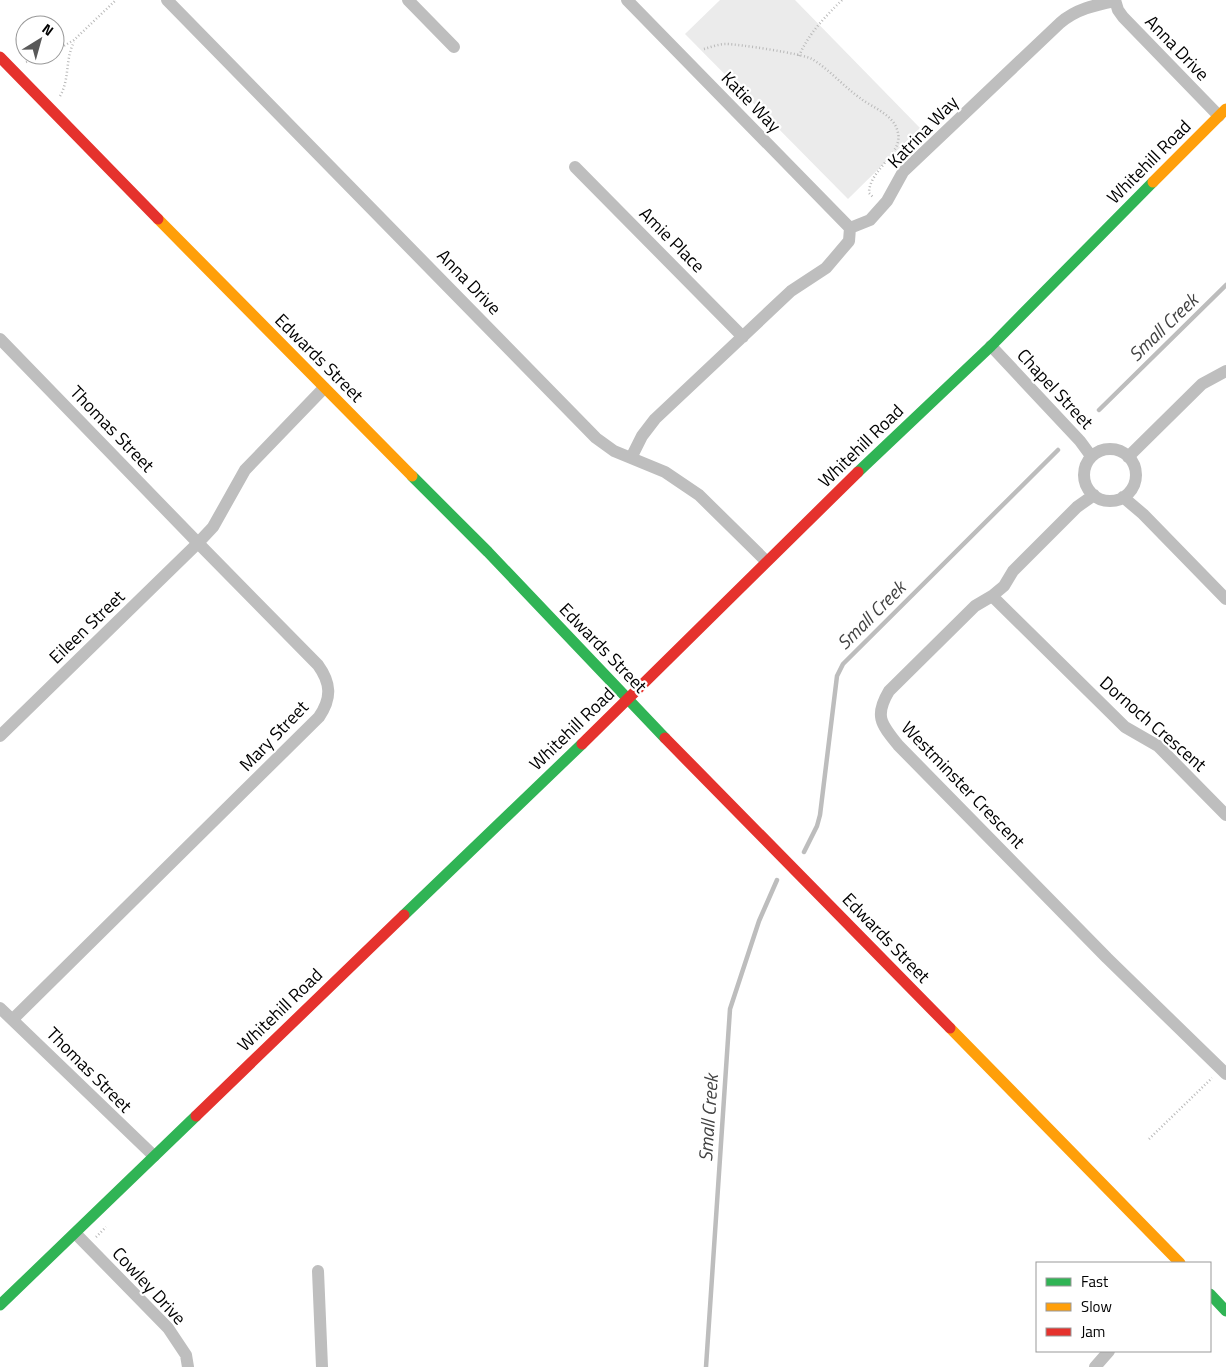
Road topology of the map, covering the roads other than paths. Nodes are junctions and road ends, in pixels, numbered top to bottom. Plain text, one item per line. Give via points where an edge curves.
1 (167, 0) edge
2 (408, 0) edge
3 (627, 0) edge
4 (1115, 0) edge
5 (454, 47) dead end
6 (0, 57) edge
7 (1222, 113) edge
8 (575, 167) dead end
9 (850, 228) junction
10 (743, 337) junction
11 (0, 339) edge
12 (991, 346) junction
13 (1226, 371) edge
14 (324, 388) junction
15 (1091, 456) junction
16 (1128, 457) junction
17 (631, 458) junction
18 (1094, 495) junction
19 (1123, 497) junction
20 (198, 543) junction
21 (766, 562) junction
22 (992, 596) junction
23 (1226, 599) edge
24 (628, 700) junction
25 (0, 736) edge
26 (1226, 815) edge
27 (0, 1008) edge
28 (13, 1019) junction
29 (1224, 1072) edge
30 (154, 1156) junction
31 (76, 1234) junction
32 (1179, 1262) edge
33 (318, 1271) dead end
34 (1211, 1295) edge
35 (2, 1300) edge
36 (1226, 1311) edge
37 (1108, 1352) edge
38 (188, 1367) edge
39 (322, 1367) edge
40 (1094, 1367) edge

1 - 17 street, Anna Drive via 596,438
2 - 5 street
3 - 9 street, Katie Way
4 - 7 street, Anna Drive via 1123,17
4 - 9 street, Katrina Way via 1068,16 903,172 870,220
6 - 14 main road, Edwards Street
7 - 12 main road, Whitehill Road
8 - 10 street, Amie Place
9 - 10 street via 849,240 826,268 791,291
10 - 17 street via 655,419
11 - 20 street, Thomas Street
12 - 15 street, Chapel Street
12 - 21 main road, Whitehill Road
13 - 16 street via 1202,384
14 - 20 street via 258,454 245,470 213,527
14 - 24 main road, Edwards Street via 488,552
15 - 16 street via 1111,449 1119,450
15 - 18 street via 1086,463 1084,480
16 - 19 street via 1135,477
17 - 21 street, Anna Drive via 665,472 700,495
18 - 19 street via 1108,500
18 - 22 street, Westminster Crescent via 1077,507 1012,571 1004,586
19 - 23 street
20 - 25 street, Eileen Street
20 - 28 street, Mary Street via 318,665 326,676 328,688 325,708
21 - 24 main road, Whitehill Road
22 - 26 street, Dornoch Crescent via 1124,727 1158,746
22 - 29 street, Westminster Crescent via 975,606 889,691 881,704 880,718 885,730 1101,952
24 - 30 main road, Whitehill Road
24 - 32 main road, Edwards Street
27 - 28 street, Thomas Street
28 - 30 street, Thomas Street
30 - 31 main road, Whitehill Road
31 - 35 main road, Whitehill Road
31 - 38 street, Cowley Drive via 168,1328 186,1355
33 - 39 street
34 - 36 main road
37 - 40 street

